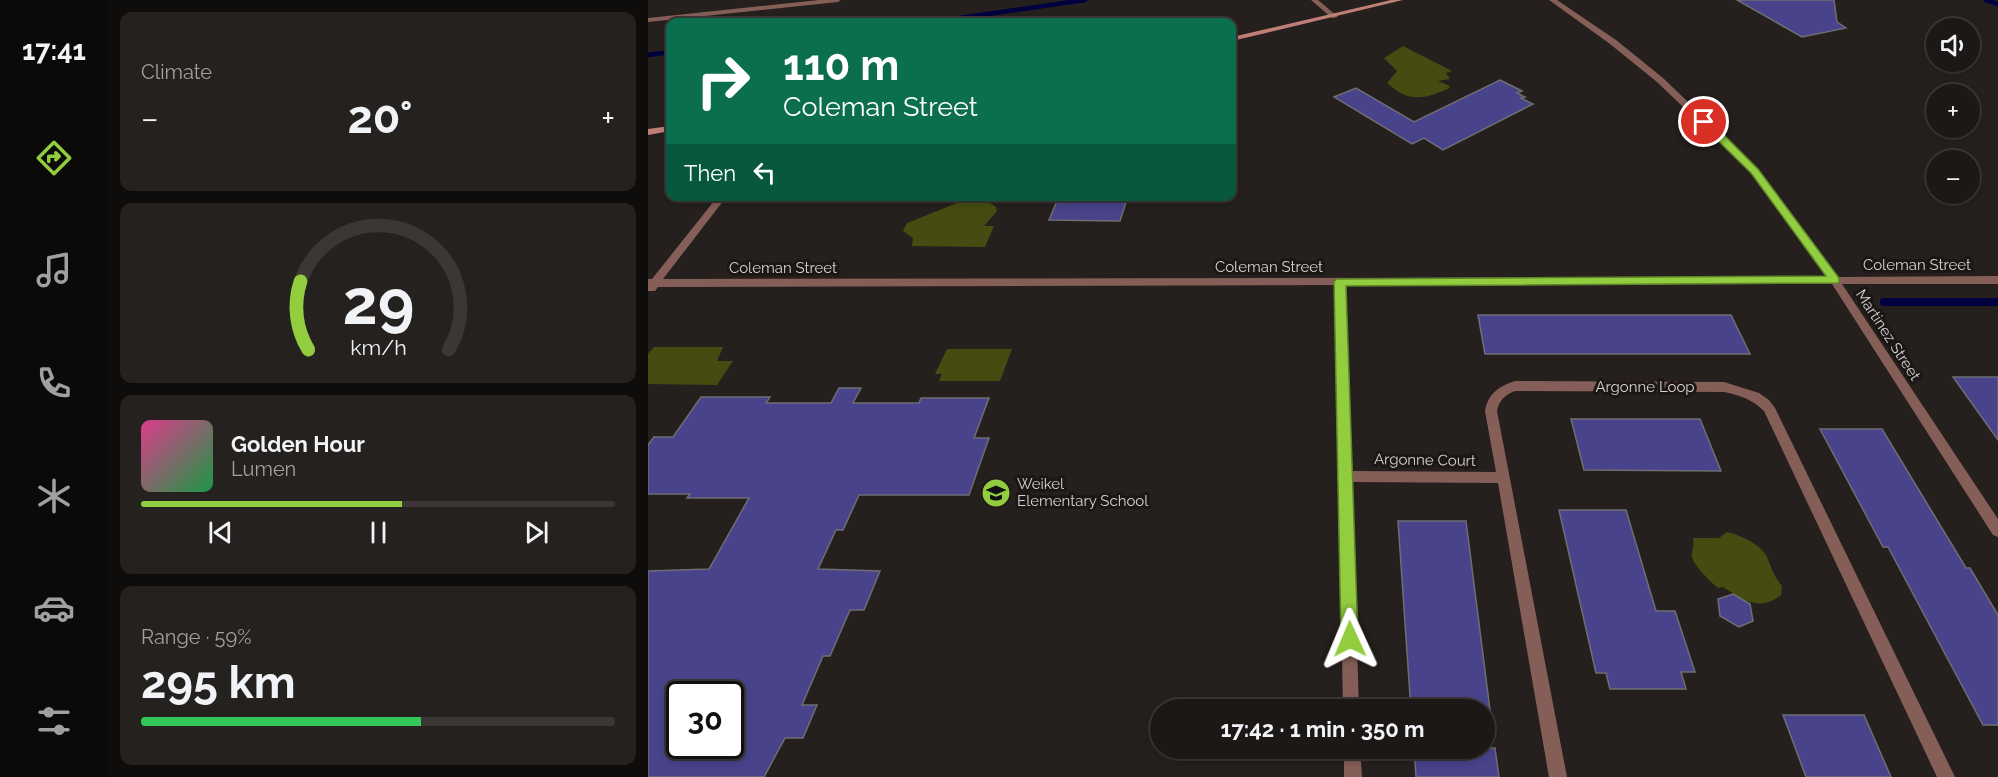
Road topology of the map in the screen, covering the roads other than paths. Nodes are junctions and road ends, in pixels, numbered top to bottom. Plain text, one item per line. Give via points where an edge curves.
1 (837, 0) edge
2 (1314, 0) edge
3 (1400, 0) edge
4 (1552, 0) edge
5 (1334, 17) junction
6 (666, 18) edge
7 (667, 18) edge
8 (648, 20) edge
9 (1236, 38) edge
10 (666, 130) edge
11 (648, 132) edge
12 (719, 201) edge
13 (1835, 280) junction
14 (1998, 280) edge
15 (1340, 282) junction
16 (650, 286) edge
17 (1346, 476) junction
18 (1503, 478) junction
19 (1998, 531) edge
20 (1351, 699) edge
21 (1352, 759) edge
22 (1353, 777) edge
23 (1558, 777) edge
24 (1946, 777) edge

1 - 7 street
2 - 5 street
3 - 5 street
4 - 13 street, Martinez Street via 1660,80 1755,171
5 - 9 street
6 - 8 street
10 - 11 street
12 - 16 street
13 - 14 street, Coleman Street
13 - 15 street, Coleman Street
13 - 19 street, Martinez Street
15 - 16 street, Coleman Street
15 - 17 street
17 - 18 street, Argonne Court
17 - 20 street
18 - 23 street, Argonne Loop
18 - 24 street, Argonne Loop via 1491,411 1495,398 1515,386 1724,387 1763,401
21 - 22 street

